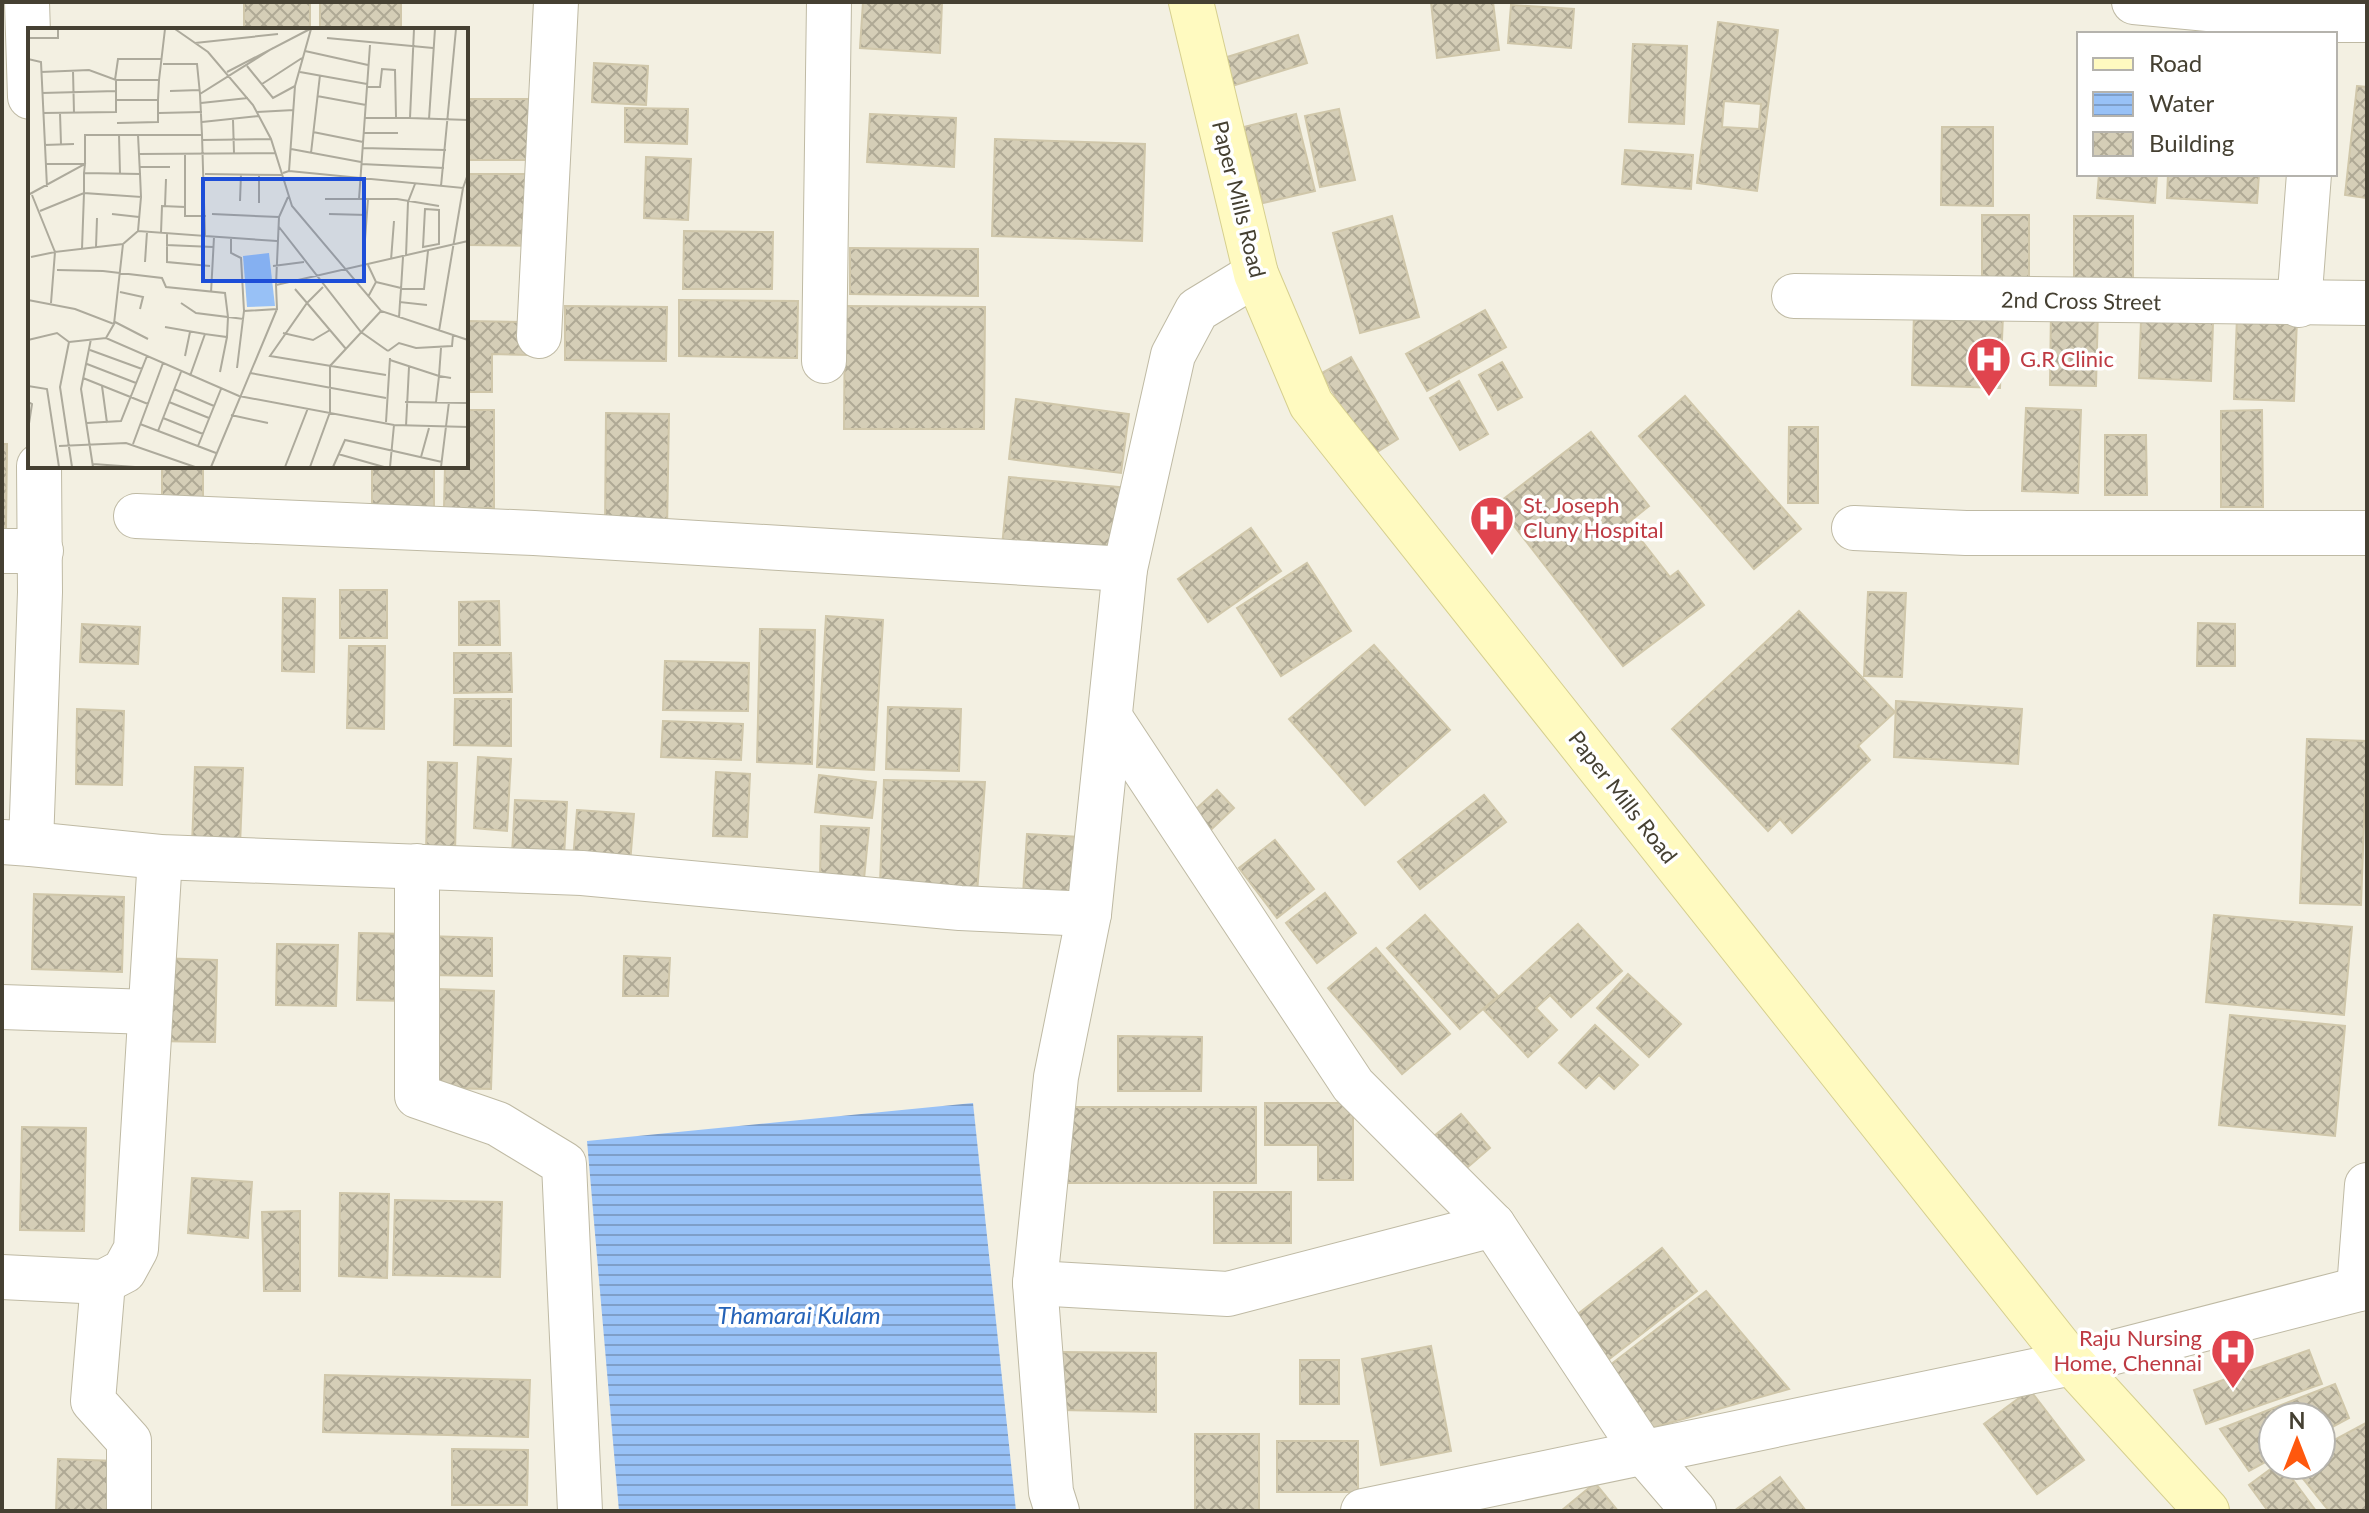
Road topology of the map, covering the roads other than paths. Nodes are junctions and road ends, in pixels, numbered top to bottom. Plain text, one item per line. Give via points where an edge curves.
1 (27, 2) edge
2 (556, 2) edge
3 (829, 2) edge
4 (1191, 2) edge
5 (2134, 2) edge
6 (2322, 19) edge
7 (2367, 20) edge
8 (28, 34) edge
9 (2309, 176) edge
10 (1256, 274) junction
11 (1794, 296) dead end
12 (2367, 303) edge
13 (2299, 305) junction
14 (539, 336) dead end
15 (824, 361) dead end
16 (39, 468) edge
17 (136, 516) dead end
18 (1854, 528) dead end
19 (2367, 533) edge
20 (21, 551) edge
21 (1125, 569) junction
22 (1111, 719) junction
23 (16, 843) edge
24 (160, 857) junction
25 (417, 866) junction
26 (1089, 914) junction
27 (2, 1007) edge
28 (150, 1012) junction
29 (2367, 1185) edge
30 (1493, 1225) junction
31 (2, 1277) edge
32 (103, 1282) junction
33 (1035, 1283) junction
34 (2363, 1288) edge
35 (2072, 1363) junction
36 (1644, 1453) junction
37 (129, 1511) edge
38 (580, 1511) edge
39 (1057, 1511) edge
40 (1363, 1511) edge
41 (1694, 1511) edge
42 (2207, 1511) edge

1 - 8 street
2 - 14 street
3 - 15 street
4 - 10 main road, Paper Mills Road
5 - 6 street
6 - 7 street
9 - 13 street
10 - 21 street via 1197,310 1173,355
10 - 35 main road, Paper Mills Road via 1311,404
11 - 13 street, 2nd Cross Street
12 - 13 street, 2nd Cross Street
16 - 20 street
17 - 21 street via 534,533
18 - 19 street
20 - 23 street
21 - 22 street
22 - 26 street
22 - 30 street via 1353,1085
23 - 24 street
24 - 25 street
24 - 28 street
25 - 26 street via 582,873 960,908
25 - 38 street via 417,1096 498,1124 564,1164
26 - 33 street via 1056,1077
27 - 28 street
28 - 32 street via 136,1249 124,1271
29 - 34 street
30 - 33 street via 1228,1294
30 - 36 street
31 - 32 street
32 - 37 street via 93,1401 129,1441
33 - 39 street via 1051,1492
34 - 35 street
35 - 36 street
35 - 42 main road, Paper Mills Road
36 - 40 street
36 - 41 street

